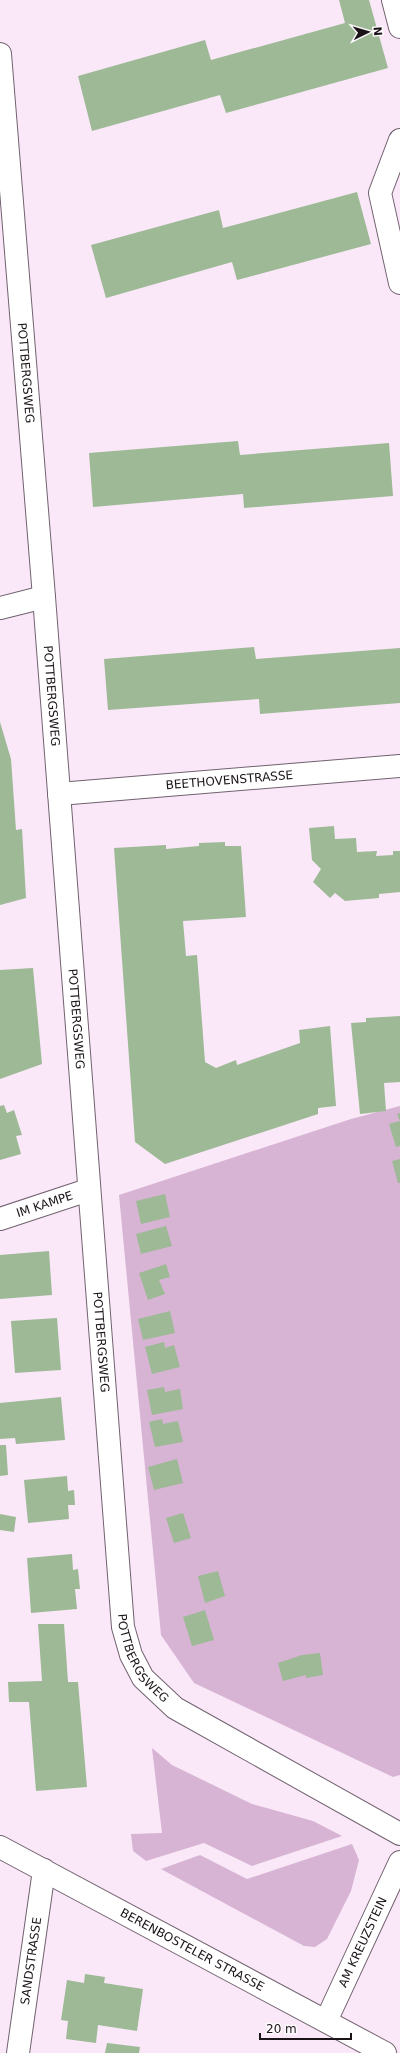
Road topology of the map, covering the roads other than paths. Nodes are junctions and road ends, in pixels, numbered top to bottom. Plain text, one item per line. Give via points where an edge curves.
1 (393, 0) edge
2 (400, 27) edge
3 (0, 54) edge
4 (400, 140) edge
5 (400, 283) edge
6 (44, 597) junction
7 (0, 608) edge
8 (400, 766) edge
9 (59, 794) junction
10 (88, 1190) junction
11 (0, 1219) edge
12 (400, 1834) edge
13 (0, 1847) edge
14 (400, 1862) edge
15 (44, 1870) junction
16 (326, 2021) junction
17 (18, 2053) edge
18 (385, 2053) edge

1 - 2 street
3 - 6 street, POTTBERGSWEG
4 - 5 street via 380,193
6 - 7 street
6 - 9 street, POTTBERGSWEG
8 - 9 street, BEETHOVENSTRASSE
9 - 10 street, POTTBERGSWEG
10 - 11 street, IM KAMPE
10 - 12 street, POTTBERGSWEG via 123,1627 131,1655 143,1678 175,1708
13 - 15 street, BERENBOSTELER STRASSE
14 - 16 street, AM KREUZSTEIN
15 - 16 street, BERENBOSTELER STRASSE
15 - 17 street, SANDSTRASSE
16 - 18 street, BERENBOSTELER STRASSE

